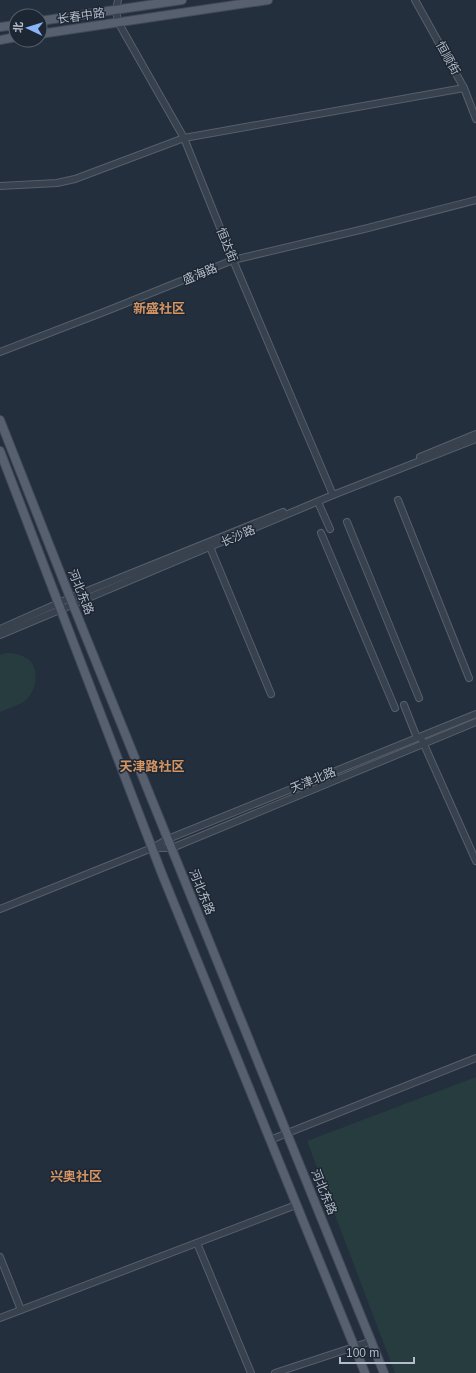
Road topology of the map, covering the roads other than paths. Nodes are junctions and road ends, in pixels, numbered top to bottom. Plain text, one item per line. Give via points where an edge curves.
1 (118, 0) edge
2 (182, 0) edge
3 (268, 0) edge
4 (415, 0) edge
5 (116, 10) junction
6 (48, 20) edge
7 (118, 22) junction
8 (48, 33) edge
9 (464, 88) junction
10 (476, 119) edge
11 (184, 138) junction
12 (0, 186) edge
13 (476, 200) edge
14 (233, 260) junction
15 (0, 352) edge
16 (0, 420) edge
17 (476, 434) edge
18 (476, 439) edge
19 (0, 451) edge
20 (332, 494) junction
21 (398, 500) dead end
22 (318, 502) junction
23 (347, 522) dead end
24 (330, 529) dead end
25 (321, 533) dead end
26 (210, 547) junction
27 (71, 602) junction
28 (59, 607) junction
29 (0, 629) edge
30 (0, 635) edge
31 (469, 678) dead end
32 (271, 694) dead end
33 (419, 698) dead end
34 (404, 705) dead end
35 (394, 708) dead end
36 (476, 714) edge
37 (476, 722) edge
38 (420, 739) junction
39 (168, 839) junction
40 (152, 848) junction
41 (172, 848) junction
42 (474, 850) edge
43 (476, 860) edge
44 (0, 909) edge
45 (476, 1058) edge
46 (287, 1133) junction
47 (270, 1140) junction
48 (296, 1205) junction
49 (197, 1242) junction
50 (0, 1257) edge
51 (21, 1310) junction
52 (0, 1318) edge
53 (372, 1341) junction
54 (354, 1347) junction
55 (251, 1373) edge
56 (276, 1373) edge
57 (365, 1373) edge
58 (384, 1373) edge

1 - 5 street, 恒达街
2 - 5 main road, 长春中路
3 - 7 main road, 长春中路
4 - 9 street, 恒顺街
5 - 6 main road, 长春中路
5 - 7 street, 恒达街
7 - 8 main road, 长春中路
7 - 11 street, 恒达街
9 - 10 street, 恒顺街
9 - 11 street
11 - 12 street via 57,183
11 - 14 street, 恒达街
13 - 14 street, 盛海路 via 364,230
14 - 15 street, 盛海路
14 - 20 street, 恒达街
16 - 27 main road, 河北东路
17 - 20 street, 长沙路
18 - 20 street, 长沙路
19 - 28 main road
20 - 22 street, 长沙路
20 - 27 street, 长沙路
21 - 31 street
22 - 24 street
22 - 26 street, 长沙路
23 - 33 street
25 - 35 street
26 - 27 street, 长沙路
26 - 32 street
27 - 28 street, 长沙路
27 - 39 main road, 河北东路
28 - 29 street, 长沙路
28 - 30 street, 长沙路
28 - 40 main road
34 - 38 street
36 - 38 street, 天津北路
37 - 38 street, 天津北路
38 - 39 street, 天津北路
38 - 41 street, 天津北路
38 - 42 street
39 - 40 street, 天津北路
39 - 41 main road, 河北东路
40 - 41 street, 天津北路
40 - 44 street, 天津北路
40 - 47 main road
41 - 46 main road, 河北东路
42 - 43 street
45 - 46 street
46 - 47 street
46 - 53 main road, 河北东路
47 - 48 main road
48 - 49 street
48 - 54 main road
49 - 51 street
49 - 55 street
50 - 51 street
51 - 52 street
53 - 54 street
53 - 58 main road, 河北东路
54 - 56 street
54 - 57 main road

